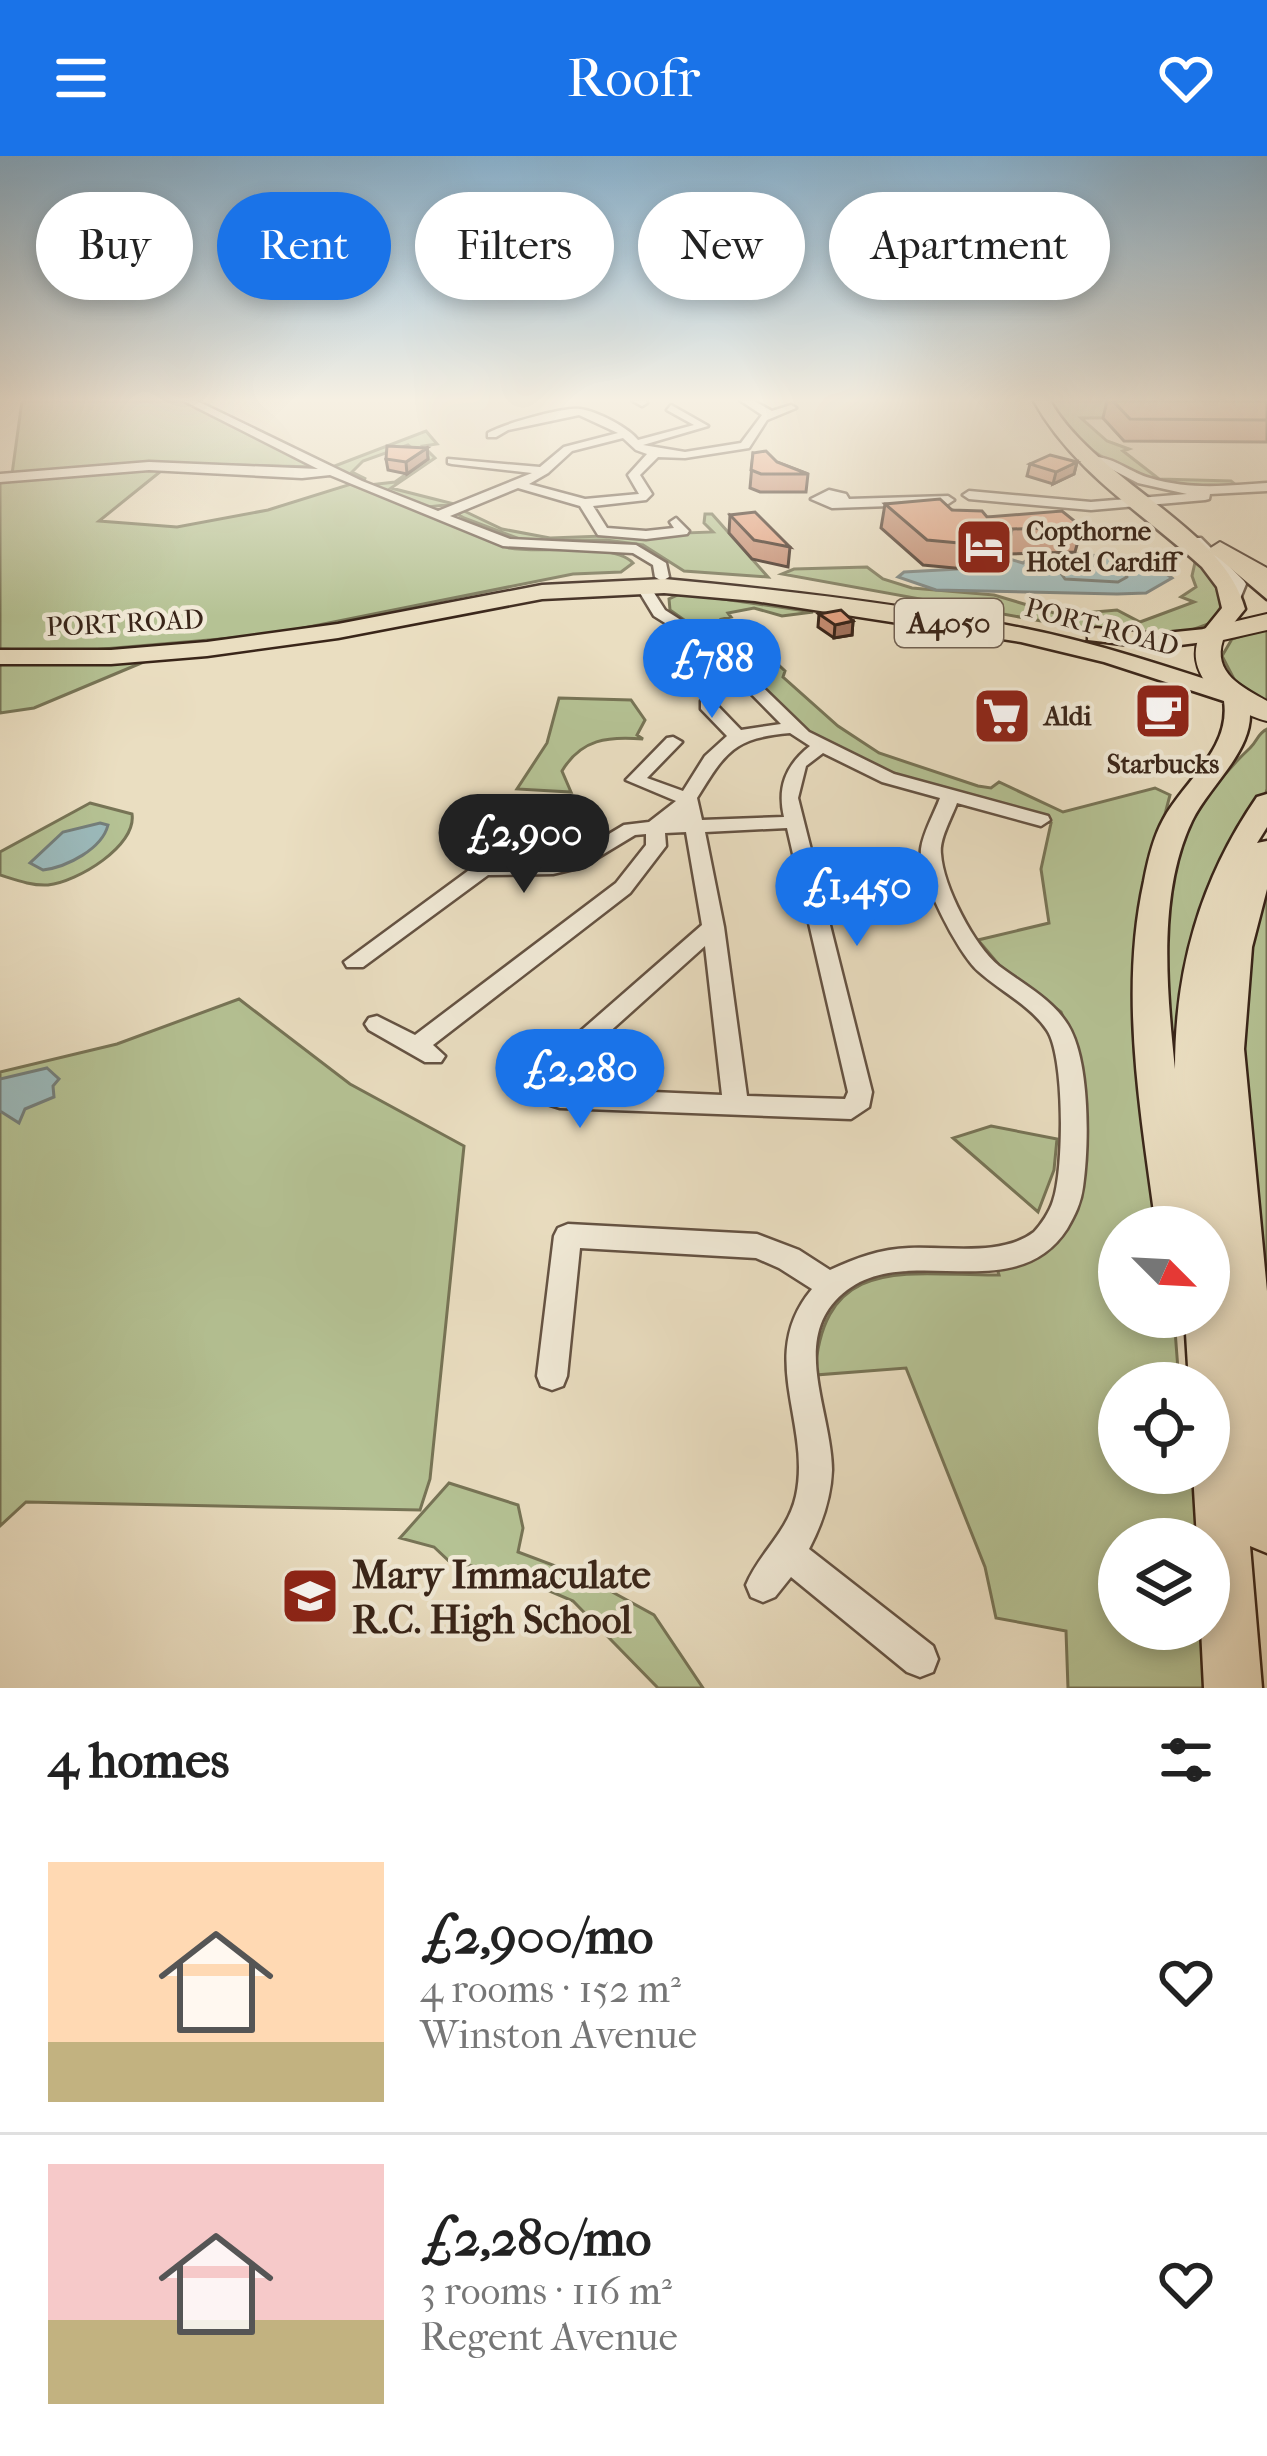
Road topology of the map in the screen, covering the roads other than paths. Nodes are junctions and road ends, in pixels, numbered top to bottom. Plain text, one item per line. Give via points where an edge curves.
1 (68, 472) edge
2 (273, 472) edge
3 (313, 472) edge
4 (338, 472) edge
5 (543, 472) edge
6 (637, 472) edge
7 (1101, 472) edge
8 (1107, 472) edge
9 (1110, 472) edge
10 (1116, 472) edge
11 (0, 478) edge
12 (519, 485) junction
13 (1267, 489) edge
14 (1200, 494) junction
15 (838, 499) dead end
16 (1072, 501) junction
17 (586, 502) junction
18 (1046, 502) junction
19 (1149, 504) junction
20 (1090, 506) junction
21 (437, 515) junction
22 (676, 522) dead end
23 (497, 523) dead end
24 (603, 532) junction
25 (1220, 549) junction
26 (1267, 578) edge
27 (653, 582) junction
28 (1267, 592) edge
29 (1234, 598) junction
30 (1267, 622) edge
31 (1212, 635) junction
32 (0, 657) edge
33 (706, 705) dead end
34 (1247, 710) edge
35 (790, 728) junction
36 (738, 736) junction
37 (673, 742) dead end
38 (821, 746) junction
39 (950, 797) junction
40 (689, 799) junction
41 (1267, 802) edge
42 (1041, 820) dead end
43 (792, 822) junction
44 (694, 825) junction
45 (655, 827) junction
46 (1267, 850) edge
47 (712, 927) junction
48 (355, 962) dead end
49 (376, 1024) dead end
50 (736, 1106) junction
51 (1174, 1206) edge
52 (1201, 1206) edge
53 (831, 1286) junction
54 (1211, 1338) edge
55 (552, 1376) dead end
56 (1225, 1494) edge
57 (1245, 1543) edge
58 (790, 1554) junction
59 (763, 1585) dead end
60 (920, 1659) dead end
61 (1233, 1688) edge

1 - 11 street
2 - 3 street
4 - 21 street
5 - 12 street
6 - 17 street via 645,496
7 - 16 street via 1101,492
8 - 19 main road
9 - 19 street
10 - 14 street
12 - 17 street
12 - 21 street
13 - 14 street
14 - 19 street
14 - 19 street
15 - 18 street
16 - 18 street
16 - 19 street
17 - 24 street
18 - 20 street
19 - 20 street
19 - 20 street
19 - 25 main road
19 - 29 main road
19 - 29 street via 1235,578
21 - 27 street via 515,546 625,548
22 - 24 street via 682,531
23 - 24 street via 547,536
25 - 26 highway
25 - 28 main road
27 - 31 main road, PORT ROAD / A4050 via 954,611 1120,639
27 - 32 main road, PORT ROAD / A4050 via 146,655
27 - 34 main road, PORT ROAD / A4050 via 1022,635 1174,676
27 - 35 street via 655,608 712,646
29 - 31 main road
30 - 31 highway
31 - 34 highway via 1207,666
33 - 36 street
34 - 51 main road via 1235,744 1177,819 1159,882 1152,933 1156,1058
35 - 36 street
35 - 38 street
36 - 40 street
37 - 40 street via 635,780
38 - 39 street
38 - 43 street via 793,774
39 - 42 street
39 - 53 street via 930,852 963,937 990,971 1051,1015 1071,1057 1066,1208 1049,1233 1009,1256 889,1259
40 - 44 street
40 - 45 street
41 - 52 main road via 1222,876 1200,954 1193,1065
43 - 44 street
43 - 50 street via 860,1100 850,1109
44 - 45 street
44 - 47 street
45 - 48 street via 631,829 575,863 483,869
45 - 49 street via 656,846 623,888 424,1051
46 - 57 main road via 1237,932 1226,1043
47 - 50 street
47 - 50 street via 543,1085 560,1099
53 - 55 street via 772,1251 742,1244 556,1236
53 - 58 street via 800,1349 815,1474 806,1523
54 - 57 main road
56 - 57 main road
57 - 61 main road
58 - 59 street
58 - 60 street

